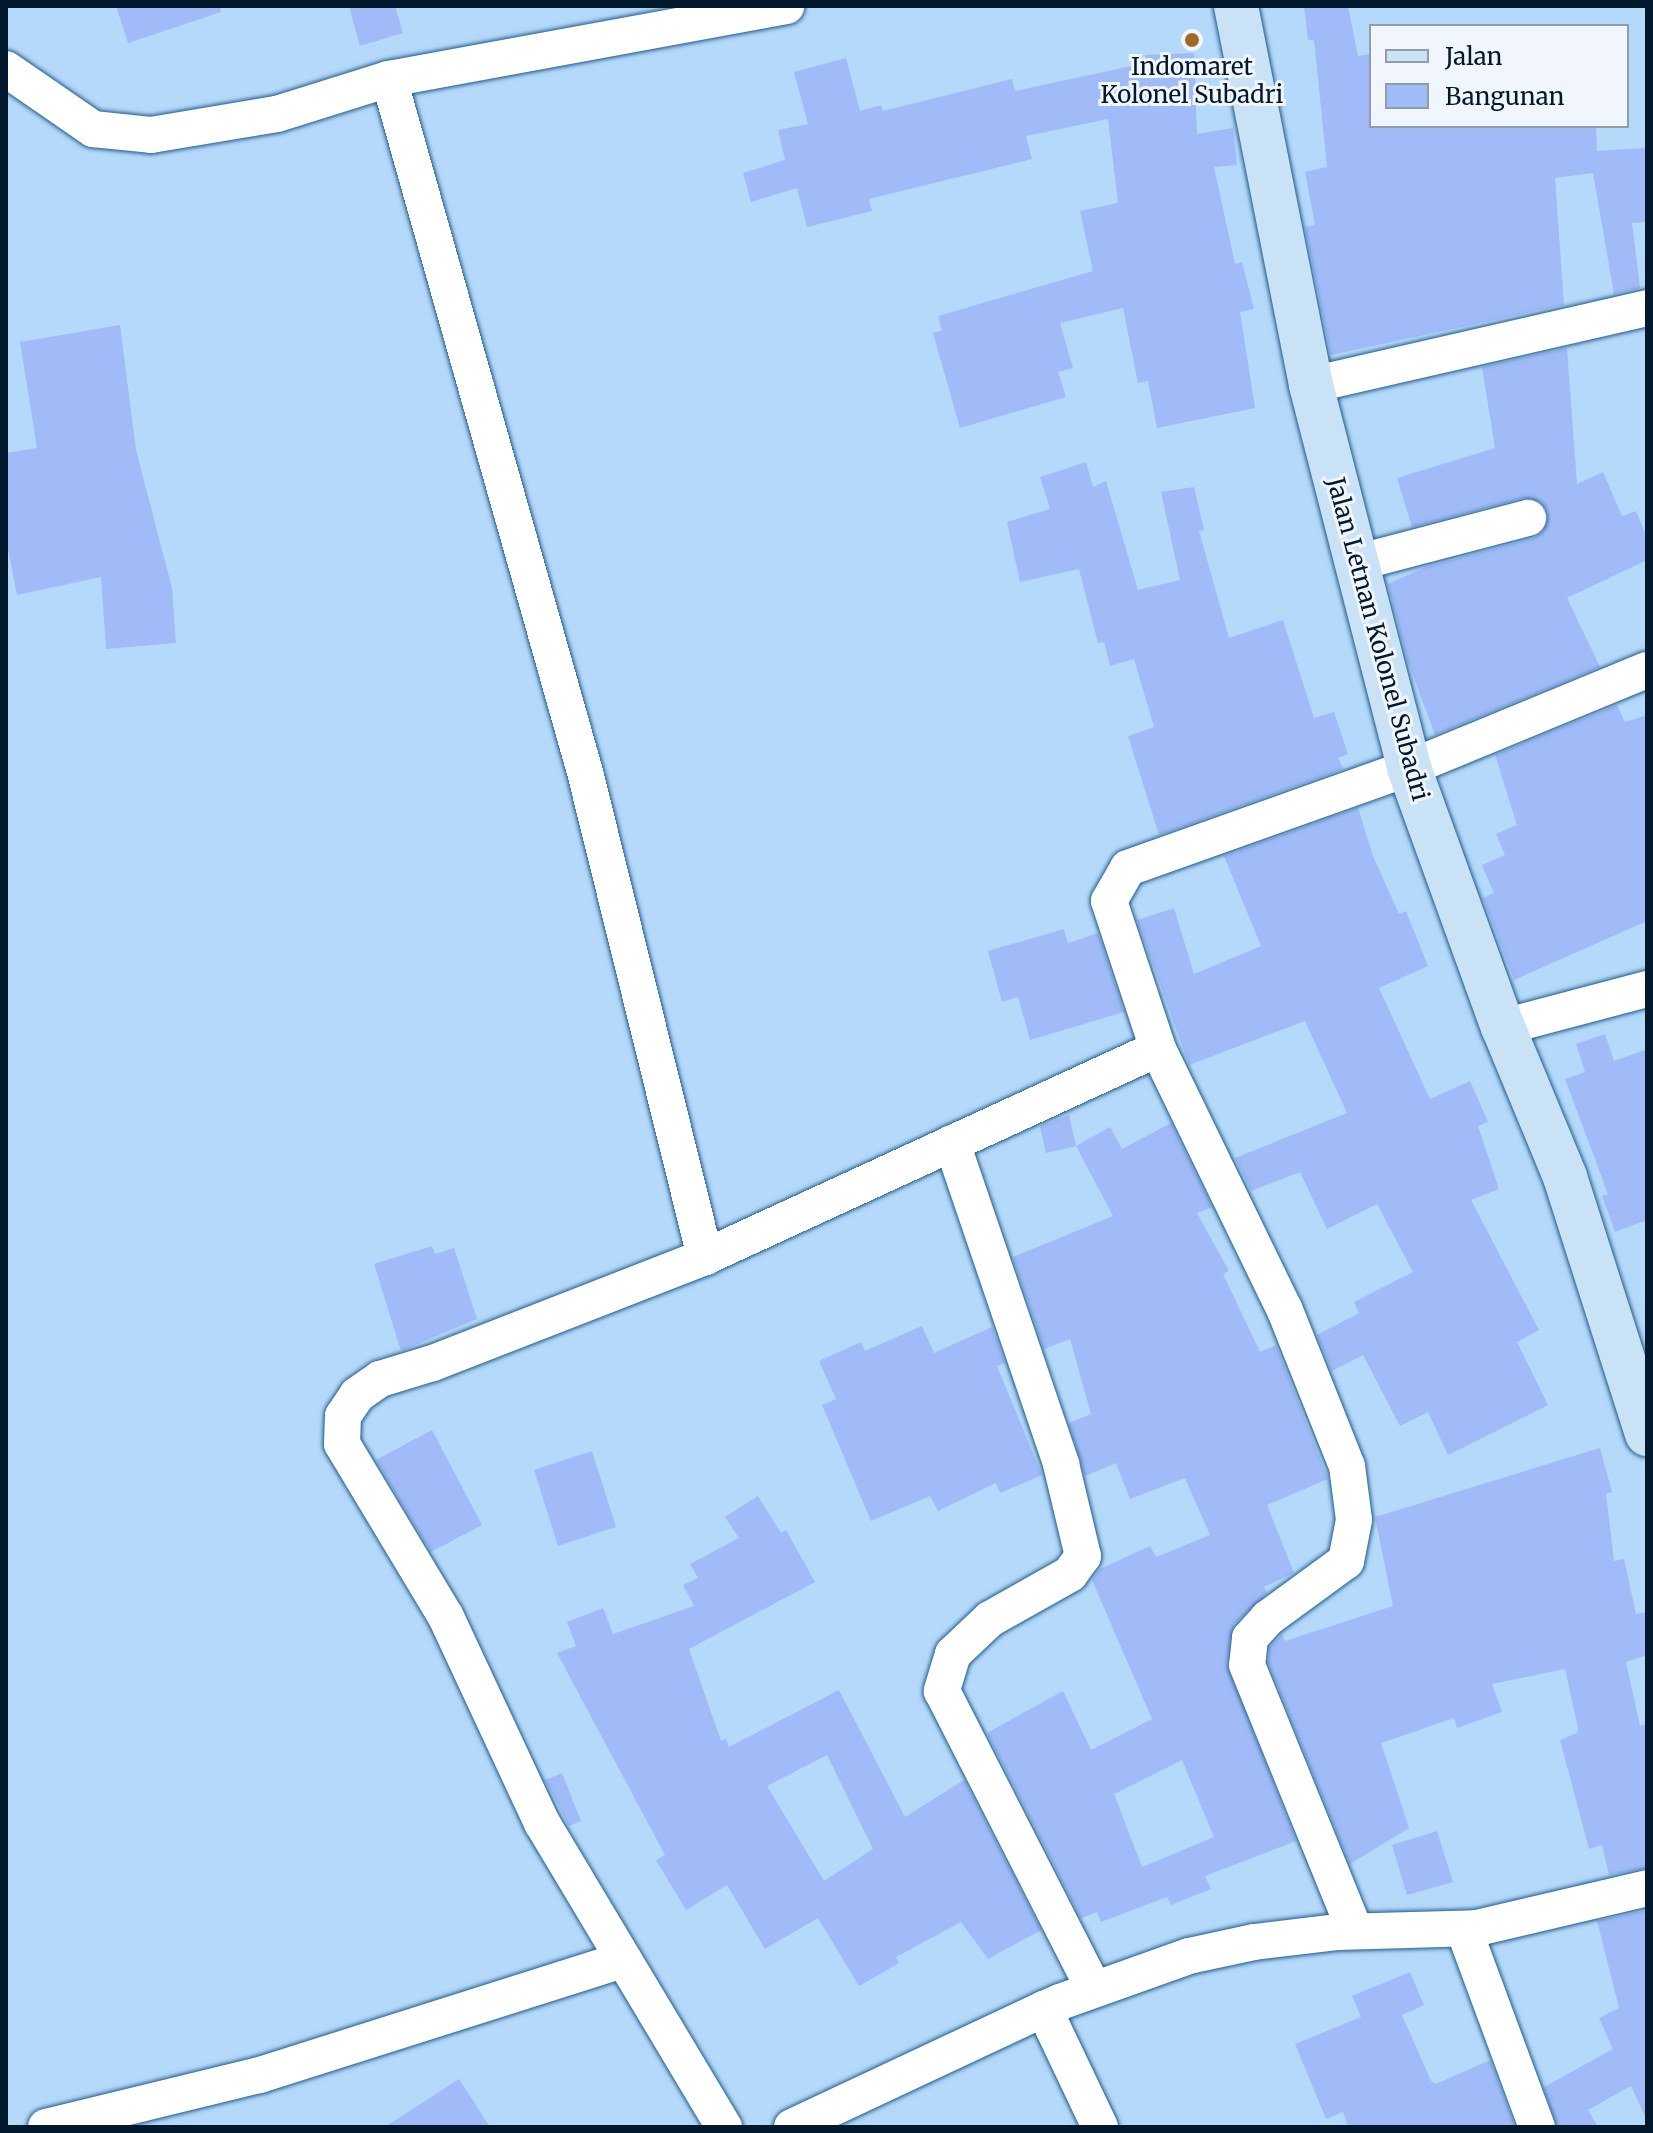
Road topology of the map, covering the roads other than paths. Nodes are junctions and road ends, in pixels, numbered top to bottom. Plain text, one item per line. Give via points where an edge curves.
1 (785, 6) edge
2 (1236, 6) edge
3 (6, 69) edge
4 (389, 79) junction
5 (1647, 308) edge
6 (1311, 385) junction
7 (1528, 518) dead end
8 (1356, 563) junction
9 (1647, 670) edge
10 (1409, 768) junction
11 (1647, 989) edge
12 (1503, 1027) junction
13 (1158, 1049) junction
14 (952, 1143) junction
15 (705, 1257) junction
16 (1647, 1434) edge
17 (1647, 1888) edge
18 (1464, 1930) junction
19 (1355, 1931) junction
20 (623, 1960) junction
21 (1094, 1989) junction
22 (1044, 2009) junction
23 (46, 2127) edge
24 (724, 2127) edge
25 (792, 2127) edge
26 (1100, 2127) edge
27 (1537, 2127) edge

1 - 4 street
2 - 6 main road, Jalan Letnan Kolonel Subadri
3 - 4 street via 93,129 151,135 277,114
4 - 15 street via 585,772
5 - 6 street
6 - 8 main road, Jalan Letnan Kolonel Subadri
7 - 8 street
8 - 10 main road, Jalan Letnan Kolonel Subadri
9 - 10 street
10 - 12 main road, Jalan Letnan Kolonel Subadri
10 - 13 street via 1128,868 1109,901
11 - 12 street
12 - 16 main road, Jalan Letnan Kolonel Subadri via 1565,1177
13 - 14 street
13 - 19 street via 1284,1308 1347,1466 1354,1520 1346,1561 1268,1618 1250,1638 1247,1665
14 - 15 street
14 - 21 street via 1061,1464 1083,1556 1070,1574 990,1619 950,1662 942,1691
15 - 20 street via 380,1379 357,1395 343,1416 342,1444 360,1479 446,1617 542,1823
17 - 18 street
18 - 19 street
18 - 27 street
19 - 21 street via 1254,1942 1189,1956
20 - 23 street via 260,2075
20 - 24 street
21 - 22 street
22 - 25 street
22 - 26 street

